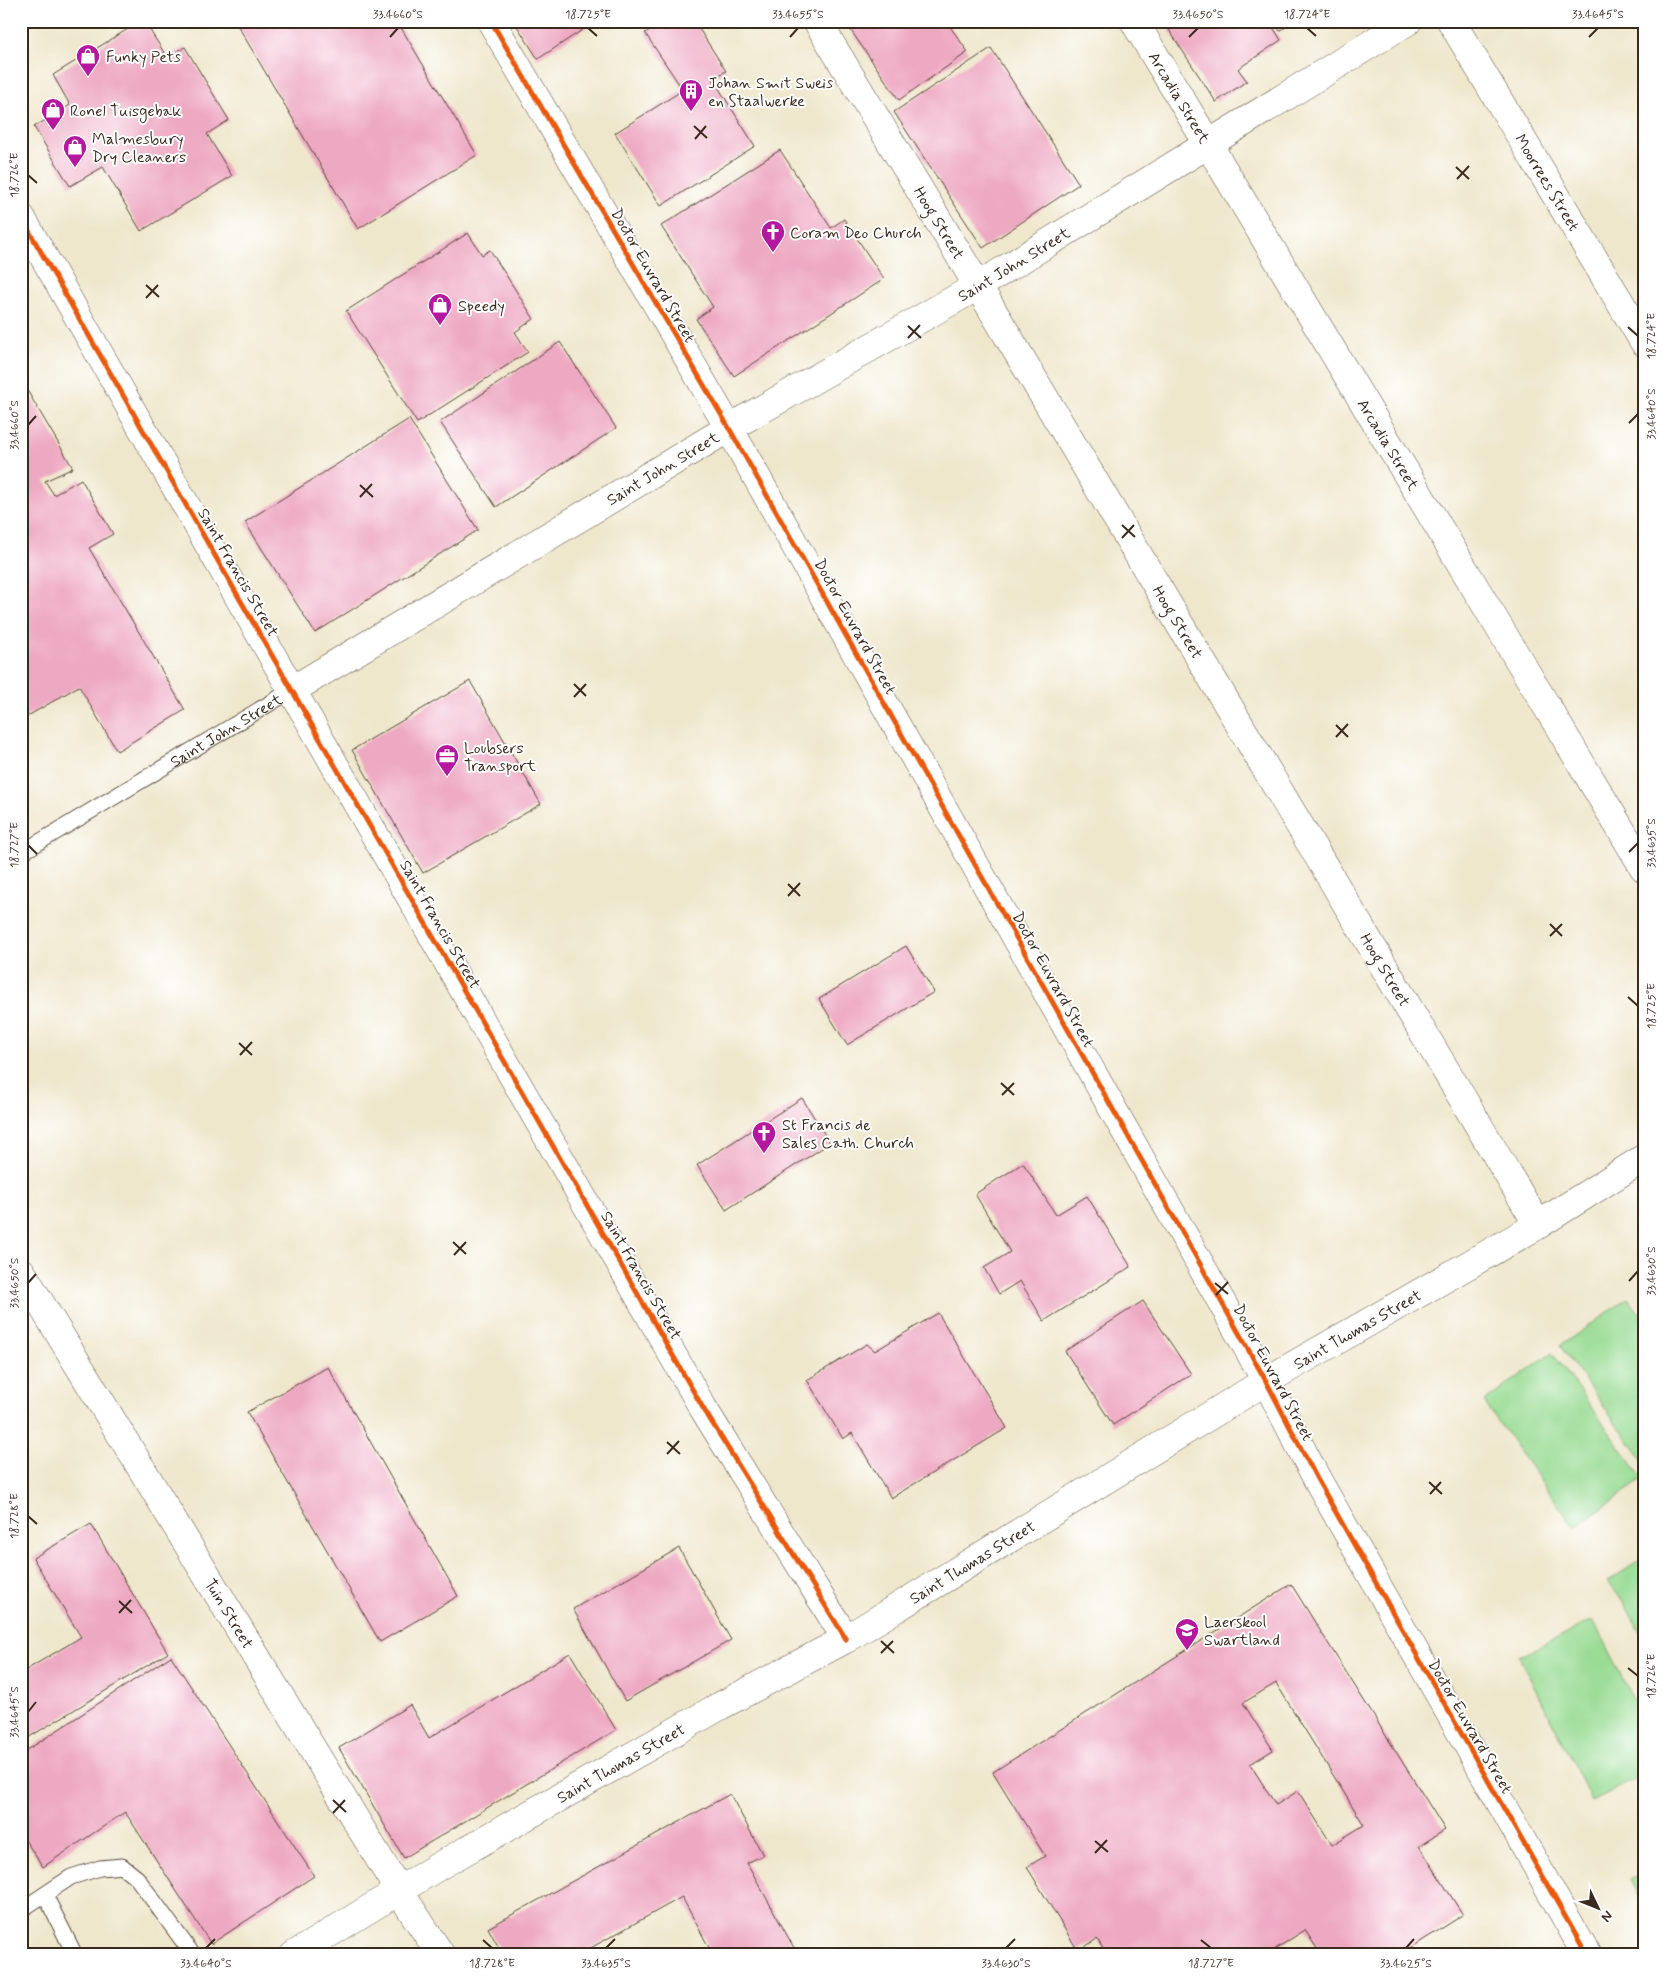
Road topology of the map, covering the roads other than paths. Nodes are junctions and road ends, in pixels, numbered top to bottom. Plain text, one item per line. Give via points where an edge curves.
1 (491, 21) edge
2 (817, 21) edge
3 (1134, 21) edge
4 (1408, 21) edge
5 (1451, 21) edge
6 (1208, 144) junction
7 (21, 217) edge
8 (978, 286) junction
9 (1644, 342) edge
10 (729, 428) junction
11 (292, 690) junction
12 (21, 853) edge
13 (1644, 868) edge
14 (1644, 1158) edge
15 (1538, 1225) junction
16 (21, 1271) edge
17 (1266, 1381) junction
18 (846, 1639) junction
19 (399, 1891) junction
20 (45, 1895) junction
21 (21, 1910) edge
22 (75, 1955) edge
23 (193, 1955) edge
24 (294, 1955) edge
25 (440, 1955) edge
26 (1587, 1955) edge

1 - 10 street, Doctor Euvrard Street
2 - 8 street, Hoog Street
3 - 6 street, Arcadia Street
4 - 6 street, Saint John Street
5 - 9 street, Moorrees Street
6 - 8 street, Saint John Street
6 - 13 street, Arcadia Street
7 - 11 street, Saint Francis Street
8 - 10 street, Saint John Street
8 - 15 street, Hoog Street
10 - 11 street, Saint John Street
10 - 17 street, Doctor Euvrard Street
11 - 12 lane, Saint John Street
11 - 18 street, Saint Francis Street via 703,1408
14 - 15 street, Saint Thomas Street
15 - 17 street, Saint Thomas Street
16 - 19 street, Tuin Street
17 - 18 street, Saint Thomas Street
17 - 26 street, Doctor Euvrard Street via 1317,1480
18 - 19 street, Saint Thomas Street via 720,1706
19 - 24 street, Saint Thomas Street
19 - 25 street, Tuin Street
20 - 21 lane
20 - 22 lane
20 - 23 lane via 71,1877 100,1868 122,1866 137,1878

